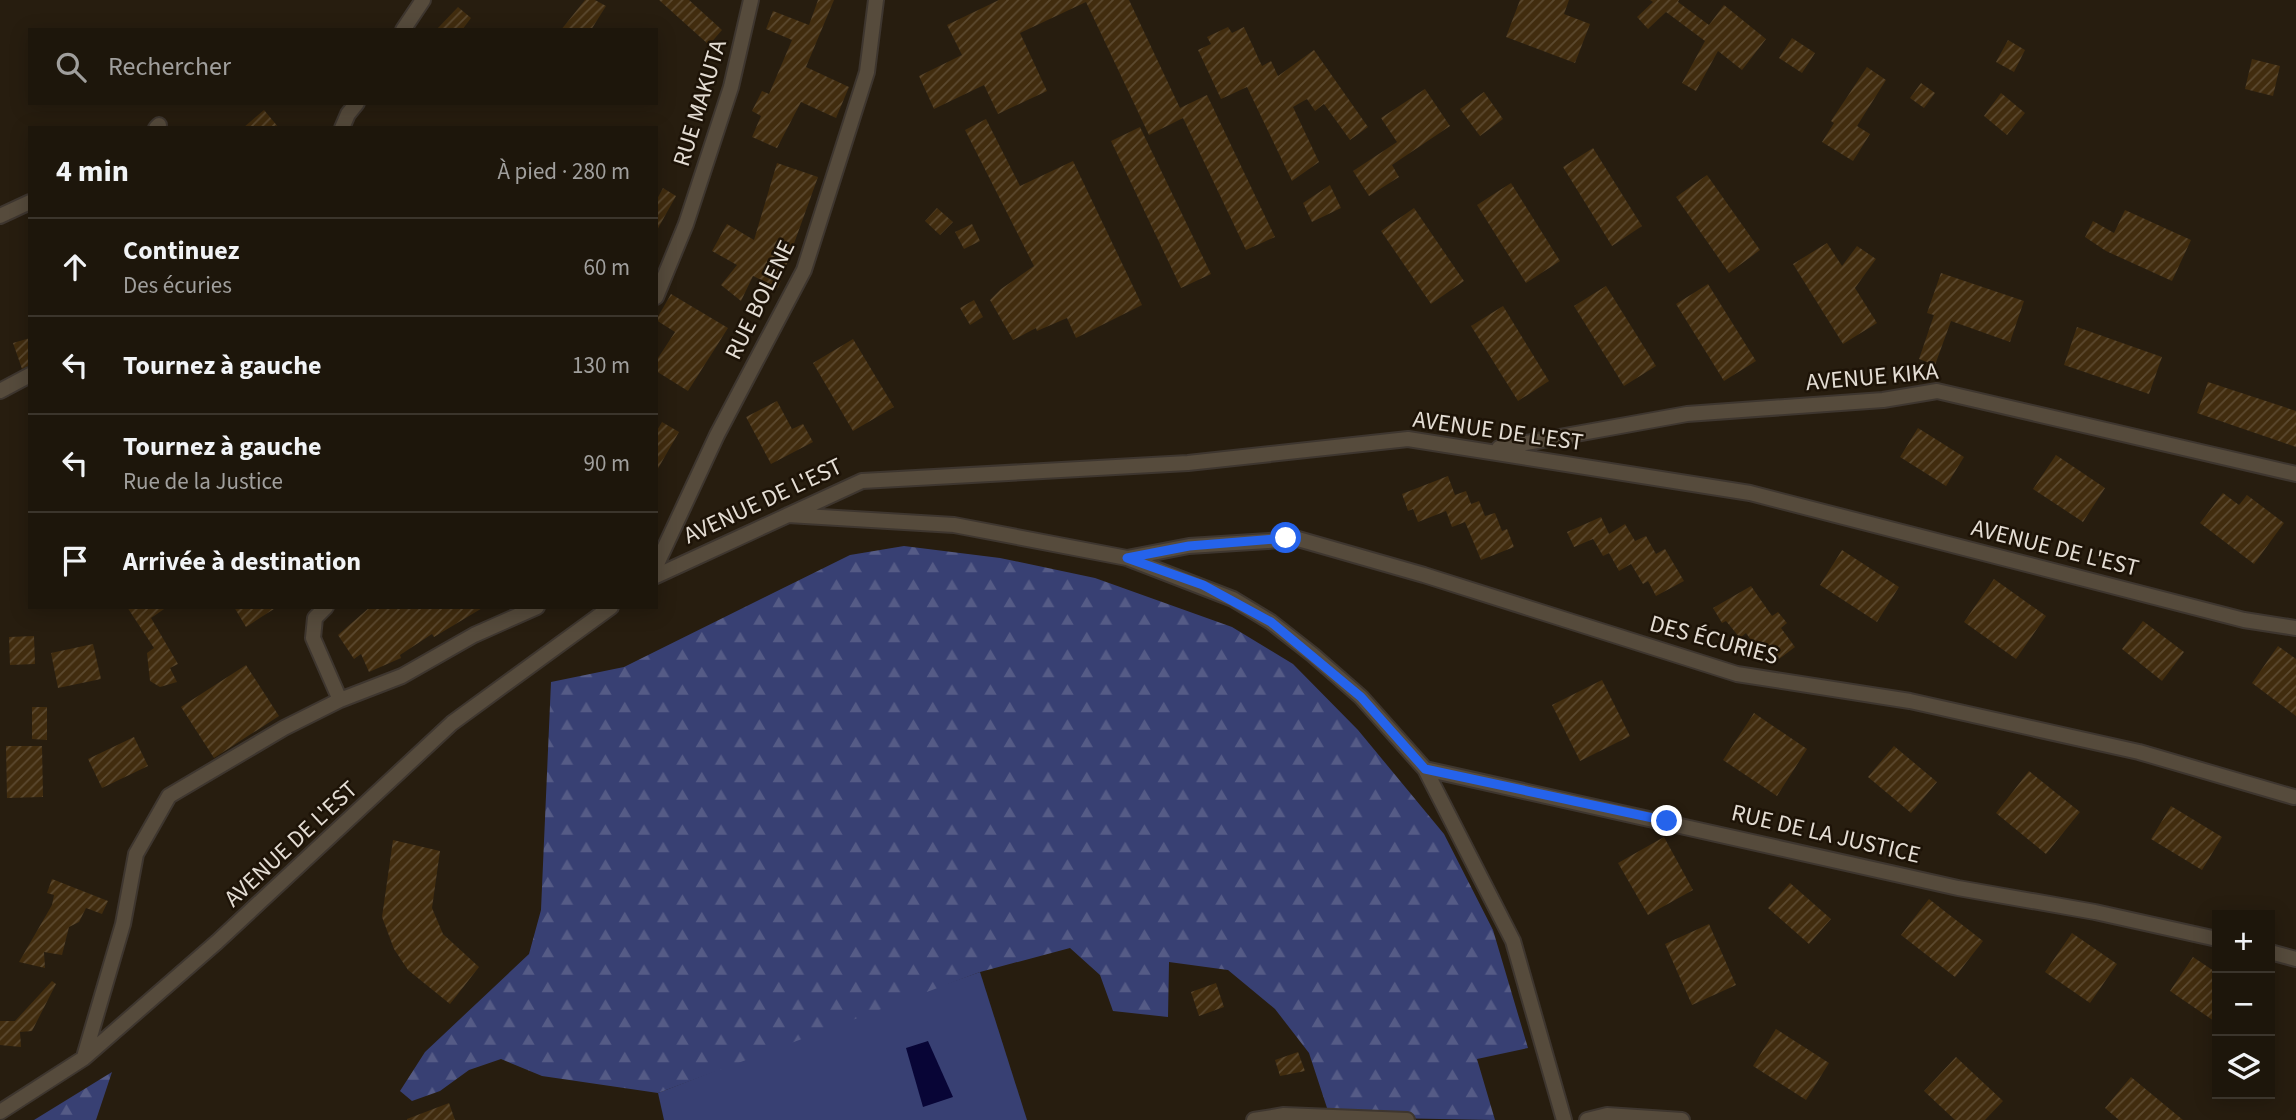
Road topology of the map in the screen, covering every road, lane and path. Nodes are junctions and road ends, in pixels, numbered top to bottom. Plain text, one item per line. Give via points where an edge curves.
1 (423, 0) edge
2 (751, 0) edge
3 (876, 0) edge
4 (404, 28) edge
5 (355, 105) edge
6 (343, 126) edge
7 (28, 203) edge
8 (0, 216) edge
9 (658, 292) edge
10 (28, 376) edge
11 (0, 391) edge
12 (1489, 450) junction
13 (2296, 474) edge
14 (786, 515) junction
15 (1127, 558) junction
16 (658, 562) edge
17 (658, 575) edge
18 (324, 609) edge
19 (532, 609) edge
20 (608, 609) edge
21 (2296, 628) edge
22 (340, 700) junction
23 (1425, 769) junction
24 (2294, 797) dead end
25 (2212, 938) edge
26 (2275, 953) edge
27 (2296, 959) edge
28 (84, 1058) junction
29 (0, 1112) edge
30 (1254, 1120) edge
31 (1407, 1120) edge
32 (1564, 1120) edge
33 (1587, 1120) edge
34 (1682, 1120) edge

1 - 4 street
2 - 9 street, RUE MAKUTA via 731,88
3 - 16 street, RUE BOLENE via 867,72 804,270
5 - 6 street
7 - 8 street
10 - 11 street
12 - 13 street, AVENUE KIKA via 1679,415 1883,400 1937,391
12 - 14 street, AVENUE DE L'EST via 1408,439 1188,463 873,479
12 - 21 street, AVENUE DE L'EST via 1751,493 2244,620
14 - 15 street via 954,525
14 - 17 street, AVENUE DE L'EST
15 - 23 street via 1203,585 1271,622 1361,697
15 - 24 street, DES ÉCURIES via 1189,546 1298,539 1737,674 1910,701 2140,752
18 - 22 street via 315,618 313,638
19 - 22 street via 474,635 402,677
20 - 28 street, AVENUE DE L'EST via 452,723 217,942
22 - 28 street via 169,796 161,807 136,854 123,924
23 - 25 street, RUE DE LA JUSTICE via 1958,888
23 - 32 street via 1513,941
26 - 27 street
28 - 29 street, AVENUE DE L'EST
30 - 31 street via 1284,1115
33 - 34 street via 1607,1115

